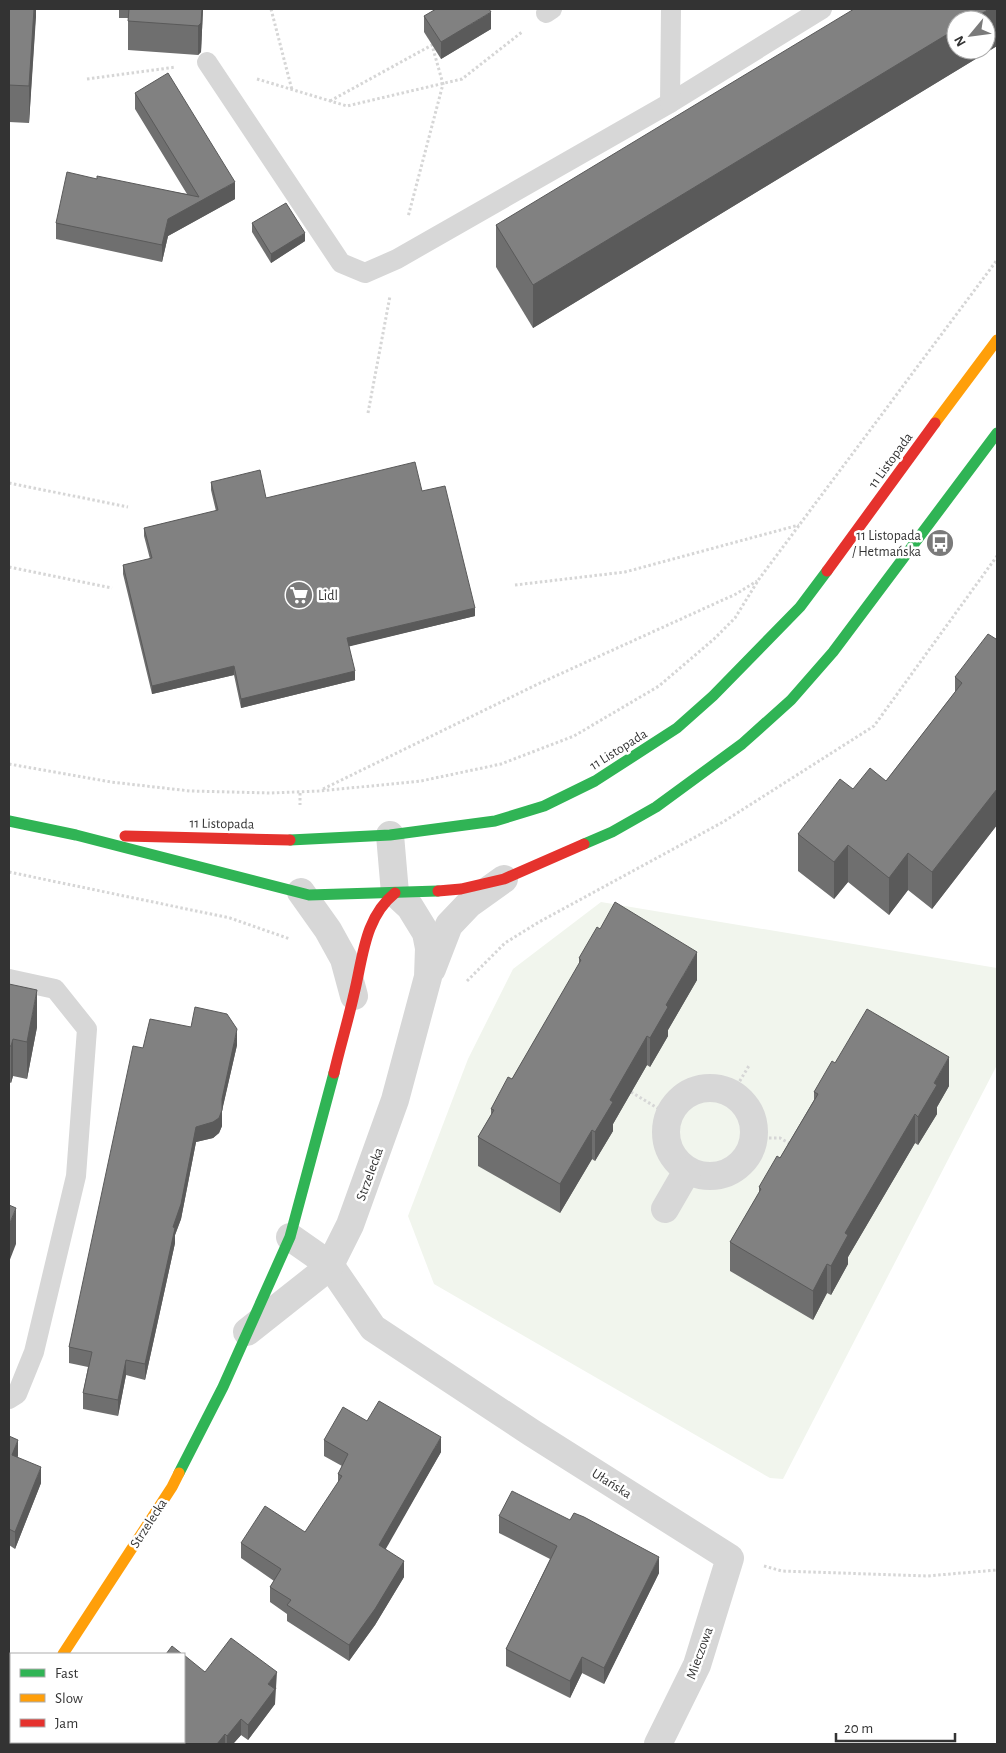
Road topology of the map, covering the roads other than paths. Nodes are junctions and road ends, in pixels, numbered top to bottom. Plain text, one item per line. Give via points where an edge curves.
1 (671, 9) edge
2 (822, 9) edge
3 (207, 62) road end
4 (670, 103) junction
5 (997, 340) edge
6 (997, 433) edge
7 (9, 821) edge
8 (76, 835) junction
9 (390, 836) junction
10 (504, 879) junction
11 (301, 892) junction
12 (395, 893) junction
13 (428, 977) junction
14 (9, 979) edge
15 (354, 996) junction
16 (687, 1171) junction
17 (665, 1210) dead end
18 (290, 1237) junction
19 (330, 1265) junction
20 (246, 1332) junction
21 (9, 1399) edge
22 (730, 1558) joint
23 (64, 1653) edge
24 (658, 1744) edge

1 - 4 lane
2 - 4 lane
3 - 4 lane via 341,263 365,273 397,259
5 - 9 street, 11 Listopada via 800,607 677,728 595,781 544,806 494,821
6 - 10 street, 11 Listopada via 833,652 791,700 749,738 656,807 612,832
7 - 8 street, 11 Listopada
8 - 9 street, 11 Listopada via 301,840
8 - 11 street, 11 Listopada
9 - 12 street
10 - 12 street, 11 Listopada via 461,889
10 - 13 street, Strzelecka via 469,904 449,926
11 - 12 street, 11 Listopada via 309,895
11 - 15 street, Strzelecka via 344,959
12 - 13 street, Strzelecka via 410,906 426,933
12 - 15 street, Strzelecka via 384,902 368,932
13 - 19 street, Strzelecka via 395,1100 350,1225
14 - 21 lane via 55,989 87,1029 76,1176 34,1352 17,1394
15 - 18 street, Strzelecka
16 - 16 street via 669,1149 666,1140 669,1115 675,1104 700,1089 718,1088 732,1094 749,1110 754,1129 747,1156 725,1174 706,1176
16 - 17 street
18 - 19 street, Ułańska
18 - 20 street, Strzelecka
19 - 20 street, Strzelecka
19 - 22 street, Ułańska via 372,1328
20 - 23 street, Strzelecka via 223,1388 172,1487
22 - 24 street, Mieczowa via 697,1665

